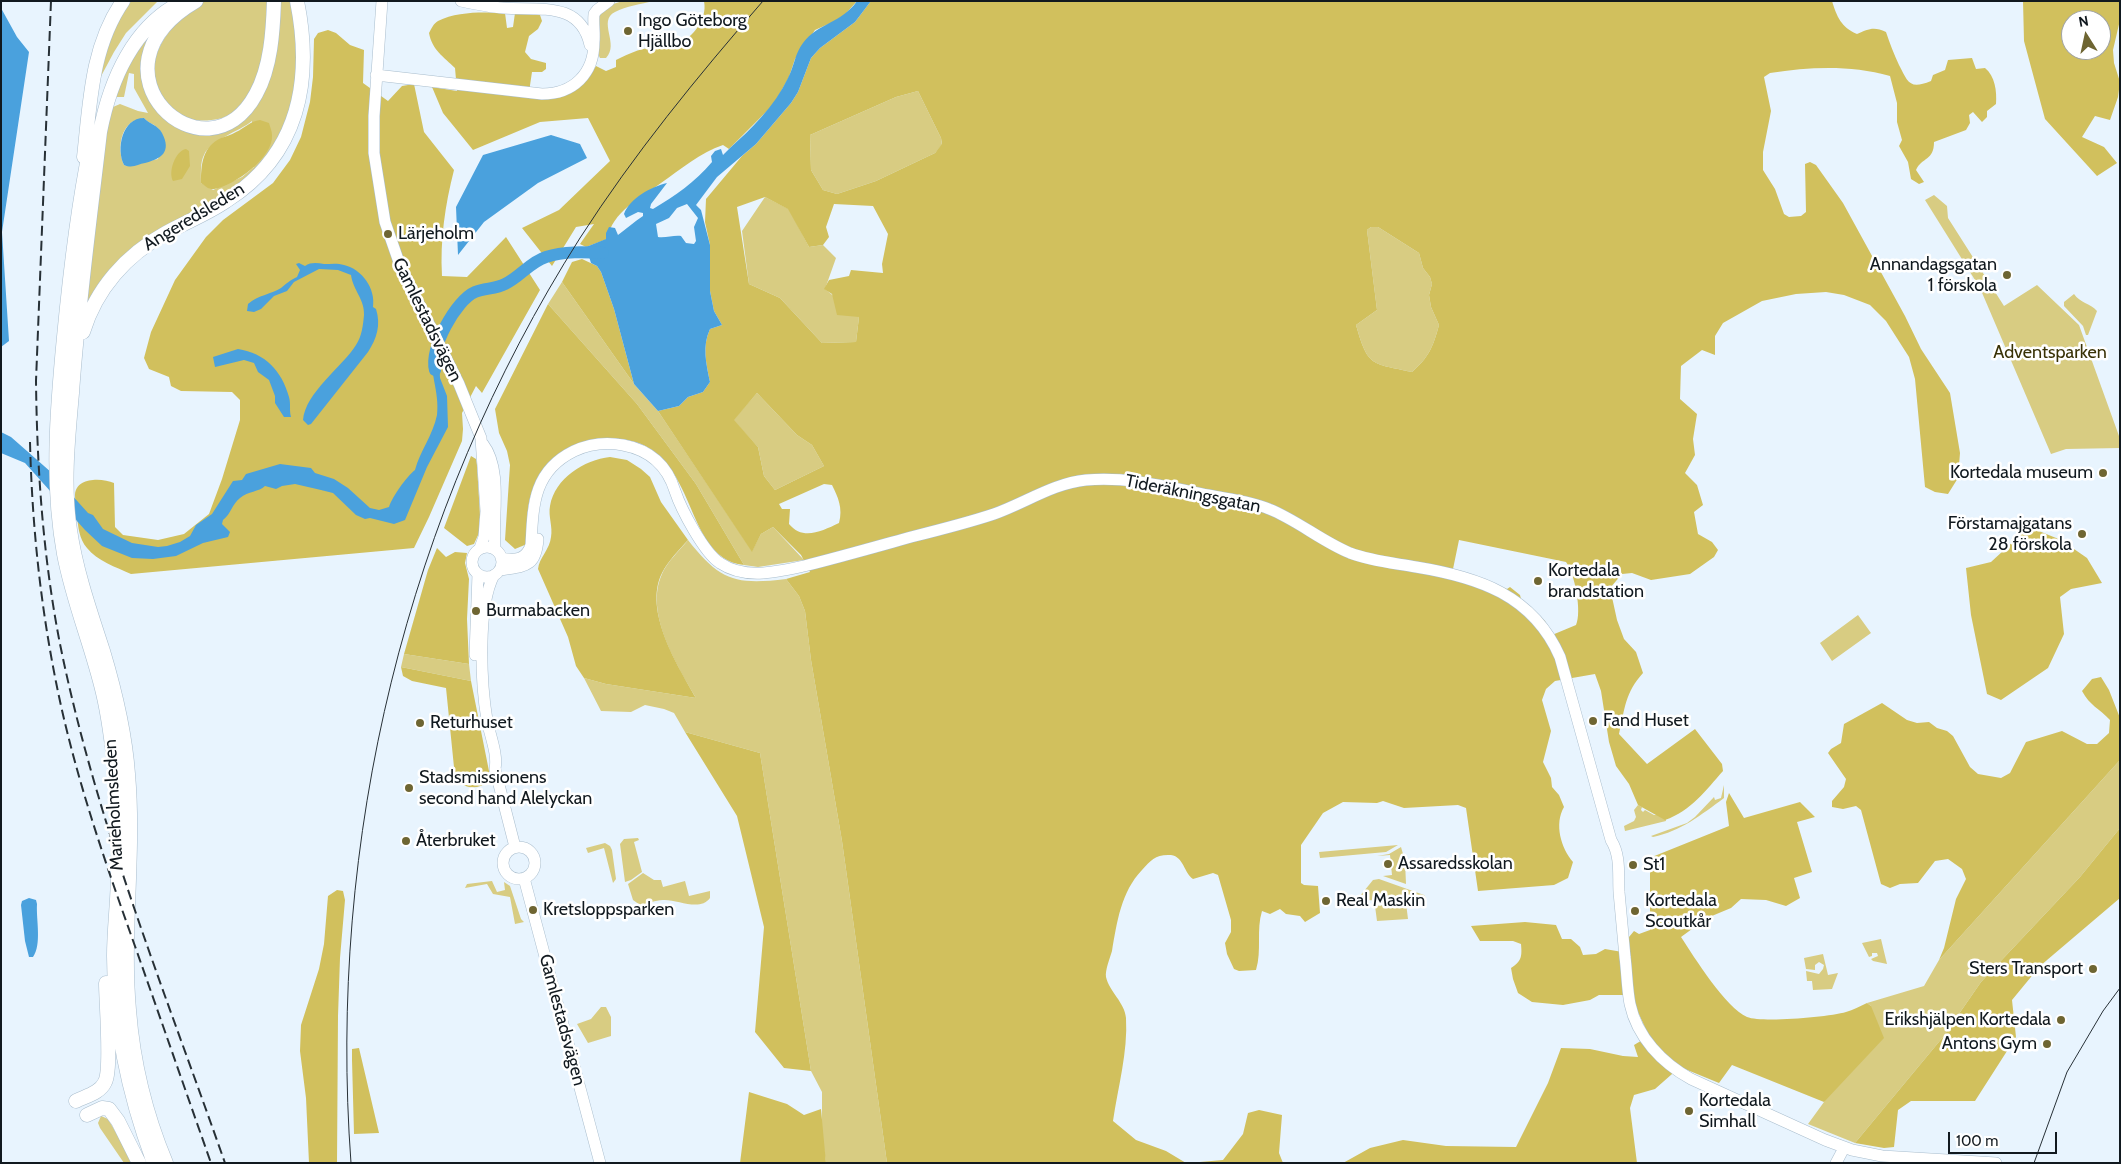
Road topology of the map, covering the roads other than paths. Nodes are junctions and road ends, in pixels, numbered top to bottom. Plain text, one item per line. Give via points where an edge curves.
1 (123, 1) edge
2 (170, 1) edge
3 (184, 1) edge
4 (196, 1) edge
5 (274, 1) edge
6 (296, 1) edge
7 (382, 1) edge
8 (459, 1) edge
9 (555, 1) edge
10 (610, 1) edge
11 (593, 50) junction
12 (376, 75) junction
13 (80, 195) junction
14 (71, 398) junction
15 (482, 442) junction
16 (675, 492) junction
17 (480, 548) junction
18 (498, 554) junction
19 (497, 572) junction
20 (478, 574) junction
21 (495, 769) junction
22 (515, 847) junction
23 (118, 874) junction
24 (524, 878) junction
25 (76, 1101) dead end
26 (87, 1115) dead end
27 (1844, 1148) junction
28 (140, 1163) edge
29 (154, 1163) edge
30 (166, 1163) edge
31 (600, 1163) edge
32 (1836, 1163) edge
33 (1996, 1163) edge

1 - 13 highway via 106,31 96,63
2 - 13 highway via 136,31 112,68 96,114
3 - 14 highway via 160,18 136,43 118,72 104,109
4 - 5 highway via 172,18 156,40 150,55 148,76 152,94 167,114 183,124 207,128 234,118 255,95 268,58
6 - 14 highway, Angeredsleden via 304,72 296,112 286,136 266,168 248,186 215,208 151,242 115,272 86,323
7 - 12 street, Gamlestadsvägen
8 - 9 street
8 - 11 street via 502,8 555,9 580,23 588,33
10 - 11 street via 594,14
11 - 12 street via 588,70 581,80 564,92 553,94
12 - 15 street, Gamlestadsvägen via 374,153 384,222 401,268 459,384
13 - 23 highway, Marieholmsleden via 59,388 56,448 60,531 111,735
14 - 30 highway, Marieholmsleden via 67,481 70,528 125,744 131,830 129,1011 142,1089
15 - 17 street, Gamlestadsvägen via 486,511
15 - 18 street, Gamlestadsvägen via 488,450 493,476
16 - 18 street, Tideräkningsgatan via 673,482 661,464 634,448 611,444 578,449 557,462 542,480 534,502 528,552 518,559
16 - 19 street, Tideräkningsgatan via 652,465 633,454 602,451 579,456 561,468 544,492 535,557 522,567
16 - 27 street, Tideräkningsgatan via 704,546 715,559 732,569 756,574 798,567 944,529 992,514 1064,484 1101,479 1142,482 1266,508 1359,556 1473,579 1501,592 1528,611 1542,626 1555,647 1573,700 1611,840 1616,848 1630,1002 1640,1029 1670,1066 1691,1079
17 - 18 street via 488,547
17 - 20 street, Gamlestadsvägen via 472,560
18 - 19 street, Gamlestadsvägen
19 - 20 street via 487,577
19 - 21 street, Gamlestadsvägen via 488,589 482,670
20 - 21 street, Gamlestadsvägen via 475,674 486,746
21 - 22 street, Gamlestadsvägen
22 - 24 street via 526,848 534,858 534,870
22 - 24 street via 505,855 504,868 511,876
23 - 25 highway via 106,931 106,1081 99,1091
23 - 29 highway, Marieholmsleden via 114,954 118,1023 134,1104
24 - 31 street, Gamlestadsvägen
26 - 28 highway via 102,1108 109,1110
27 - 32 street
27 - 33 street, Tideräkningsgatan via 1882,1156

